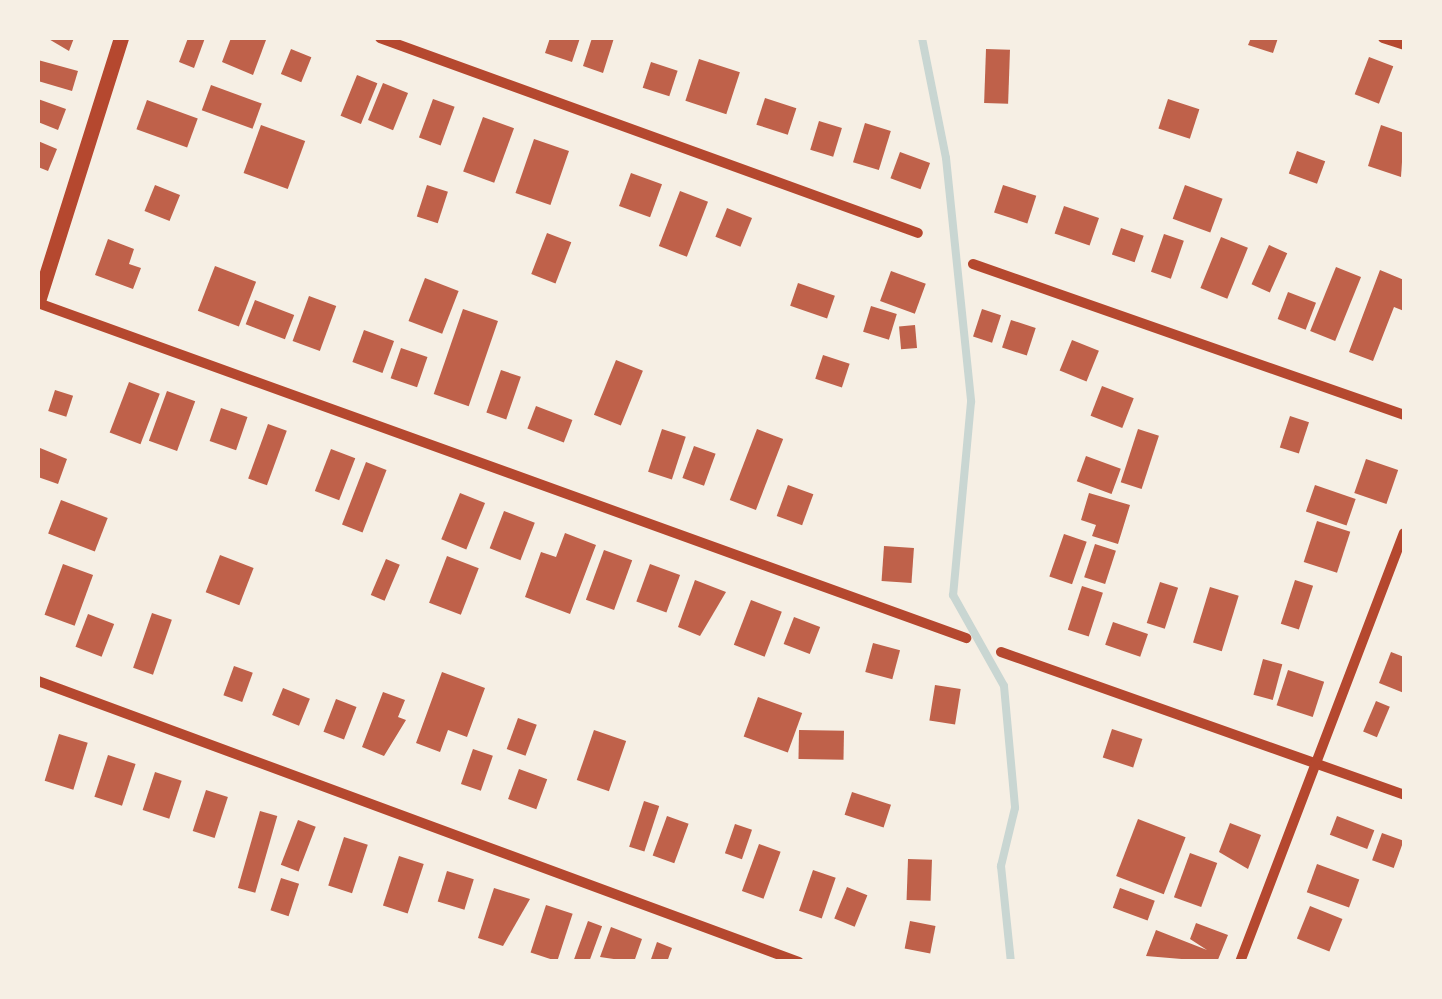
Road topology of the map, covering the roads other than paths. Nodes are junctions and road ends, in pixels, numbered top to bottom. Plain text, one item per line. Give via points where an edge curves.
1 (121, 38) edge
2 (380, 38) edge
3 (1383, 38) edge
4 (1404, 45) edge
5 (918, 233) dead end
6 (972, 264) dead end
7 (38, 302) edge
8 (1404, 414) edge
9 (1404, 532) edge
10 (966, 638) dead end
11 (1001, 652) dead end
12 (38, 681) edge
13 (1318, 762) junction
14 (1404, 794) edge
15 (799, 962) edge
16 (1240, 962) edge

1 - 7 street
2 - 5 street
3 - 4 street
6 - 8 street
7 - 10 street
9 - 13 street
11 - 13 street
12 - 15 street
13 - 14 street
13 - 16 street

